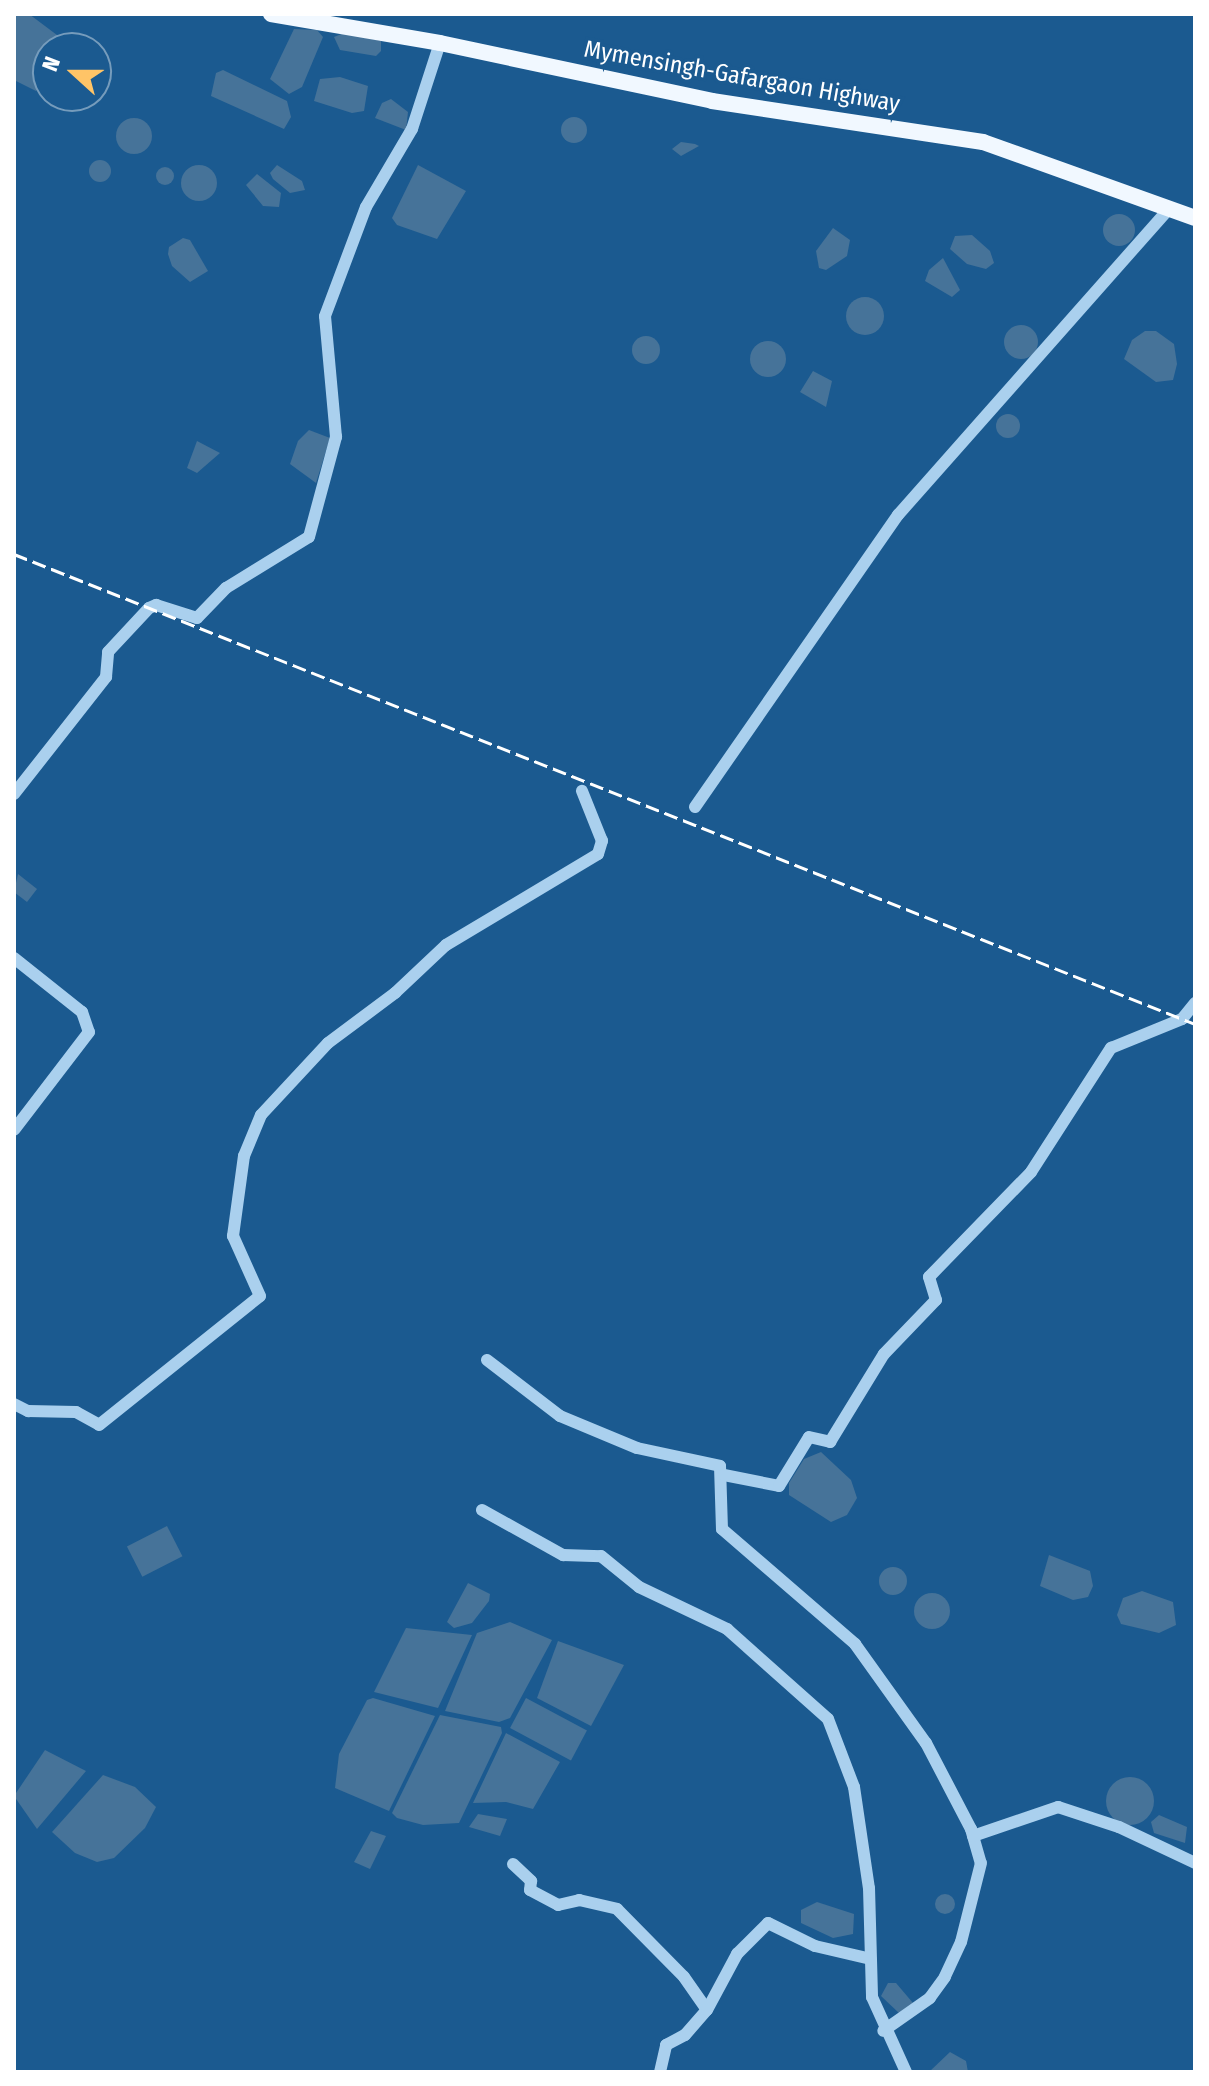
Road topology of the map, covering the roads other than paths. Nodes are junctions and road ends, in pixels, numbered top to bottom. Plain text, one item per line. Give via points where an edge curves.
1 (271, 14) edge
2 (440, 43) junction
3 (1169, 209) junction
4 (1195, 218) edge
5 (582, 791) dead end
6 (14, 794) edge
7 (695, 807) dead end
8 (14, 958) edge
9 (1195, 1003) edge
10 (14, 1130) edge
11 (487, 1360) dead end
12 (14, 1404) edge
13 (724, 1475) junction
14 (482, 1510) dead end
15 (973, 1836) junction
16 (1195, 1863) edge
17 (513, 1864) dead end
18 (871, 1959) junction
19 (707, 2010) junction
20 (883, 2031) junction
21 (660, 2072) edge
22 (906, 2072) edge

1 - 2 main road, Mymensingh-Gafargaon Highway
2 - 3 main road, Mymensingh-Gafargaon Highway via 712,101 983,142
2 - 6 street via 412,129 366,207 325,316 336,437 309,537 226,588 197,618 156,605 149,608 108,652 106,677
3 - 4 main road, Mymensingh-Gafargaon Highway
3 - 7 street via 898,515
5 - 12 street via 602,841 598,854 446,945 395,993 328,1043 261,1115 244,1156 233,1236 260,1296 99,1425 76,1412 28,1411
8 - 10 street via 82,1012 89,1032
9 - 13 street via 1182,1019 1111,1048 1031,1172 929,1277 936,1300 884,1354 829,1442 809,1437 779,1486
11 - 13 street via 560,1416 637,1448 720,1466
13 - 15 street via 722,1529 855,1644 926,1743
14 - 18 street via 563,1555 601,1556 639,1587 727,1629 828,1719 854,1787 869,1888
15 - 16 street via 1058,1807 1119,1827
15 - 20 street via 981,1863 955,1959 930,1998
17 - 19 street via 531,1881 530,1890 558,1905 579,1900 617,1909 684,1977
18 - 19 street via 815,1946 768,1923 737,1954
18 - 20 street via 872,1997
19 - 21 street via 685,2035 666,2045
20 - 22 street

